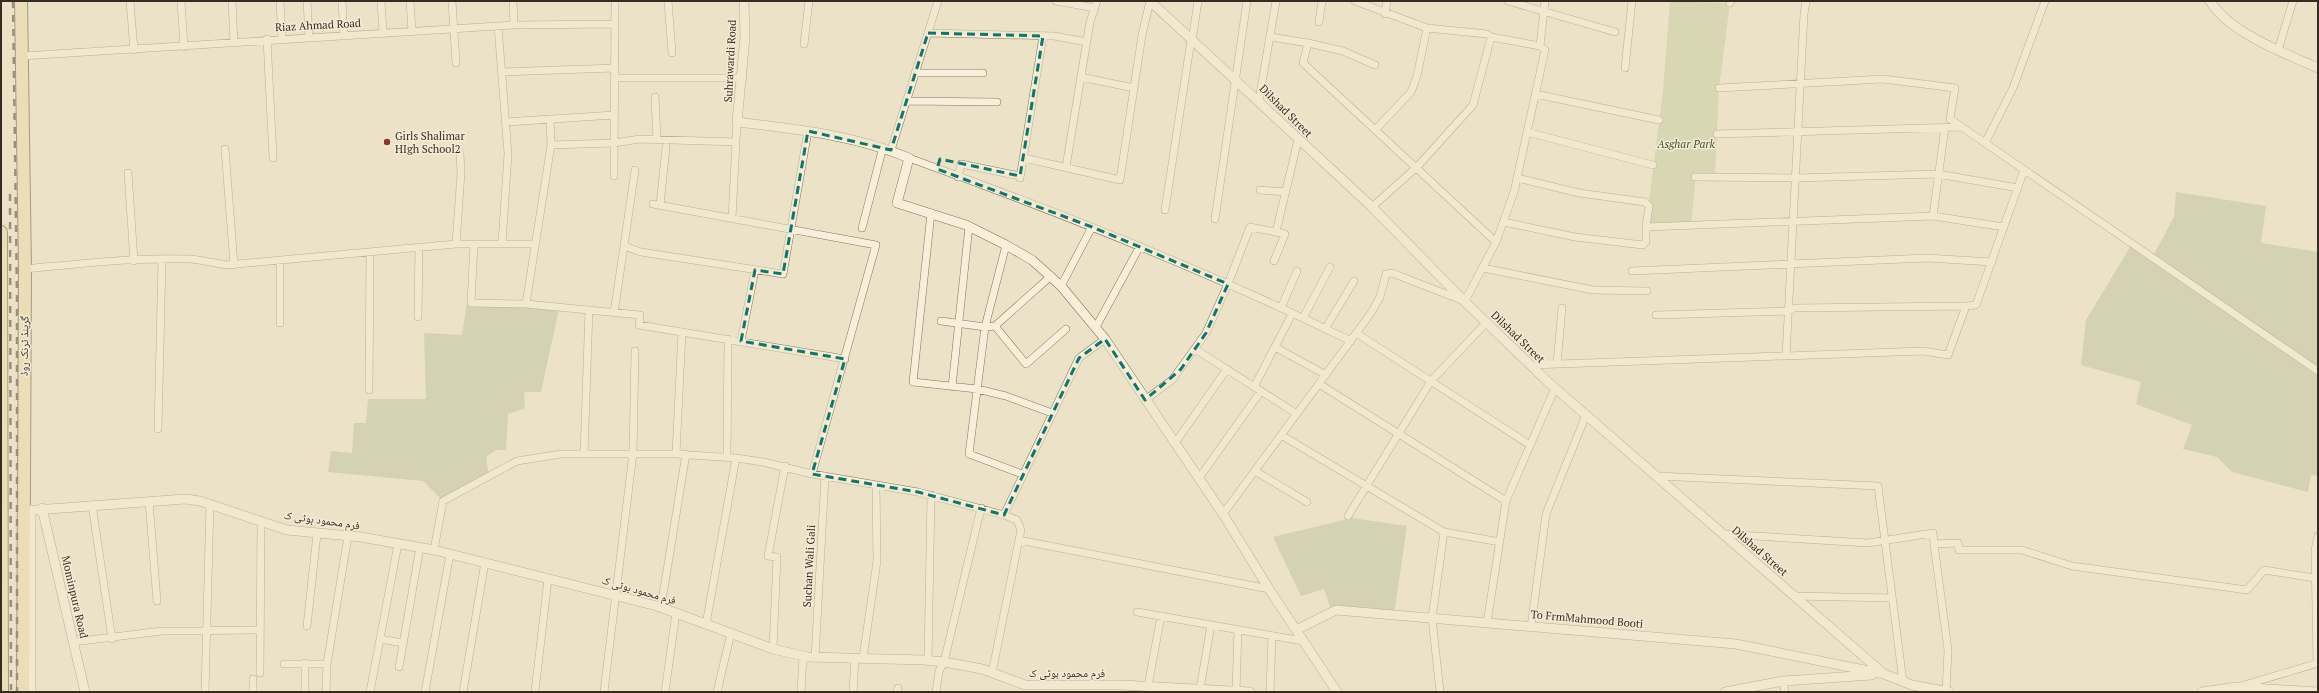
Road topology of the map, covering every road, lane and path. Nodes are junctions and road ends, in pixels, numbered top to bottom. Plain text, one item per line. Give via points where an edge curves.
1 (21, 1) edge
2 (130, 1) edge
3 (181, 1) edge
4 (232, 1) edge
5 (280, 1) edge
6 (307, 1) edge
7 (342, 1) edge
8 (381, 1) edge
9 (410, 1) edge
10 (452, 1) edge
11 (513, 1) edge
12 (615, 1) edge
13 (668, 1) edge
14 (744, 1) edge
15 (809, 1) edge
16 (938, 1) edge
17 (1056, 1) edge
18 (1097, 1) edge
19 (1150, 1) edge
20 (1198, 1) edge
21 (1247, 1) edge
22 (1276, 1) edge
23 (1322, 1) edge
24 (1355, 1) edge
25 (1387, 1) edge
26 (1508, 1) edge
27 (1544, 1) edge
28 (1632, 1) edge
29 (1806, 1) edge
30 (2045, 1) edge
31 (2210, 1) edge
32 (2293, 1) edge
33 (1095, 8) junction
34 (1543, 12) junction
35 (1385, 14) junction
36 (1319, 22) dead end
37 (615, 24) junction
38 (514, 25) junction
39 (498, 26) junction
40 (453, 28) junction
41 (1427, 28) junction
42 (412, 31) junction
43 (382, 32) junction
44 (1615, 32) dead end
45 (928, 33) junction
46 (344, 35) junction
47 (309, 36) junction
48 (1044, 36) junction
49 (1270, 36) junction
50 (1492, 37) junction
51 (282, 38) junction
52 (267, 39) junction
53 (1191, 40) junction
54 (1087, 42) junction
55 (234, 43) junction
56 (1308, 43) junction
57 (804, 44) dead end
58 (1540, 46) junction
59 (184, 47) junction
60 (134, 50) junction
61 (2278, 50) junction
62 (672, 54) dead end
63 (22, 56) junction
64 (456, 63) dead end
65 (1375, 65) dead end
66 (615, 68) junction
67 (1625, 68) dead end
68 (2318, 68) edge
69 (502, 72) junction
70 (915, 73) junction
71 (982, 73) dead end
72 (1081, 77) junction
73 (615, 78) junction
74 (743, 78) junction
75 (1235, 78) junction
76 (1800, 84) junction
77 (1134, 88) junction
78 (1719, 88) dead end
79 (1535, 94) junction
80 (655, 97) dead end
81 (1259, 100) junction
82 (906, 101) junction
83 (997, 102) dead end
84 (614, 115) junction
85 (550, 119) junction
86 (1659, 120) dead end
87 (506, 122) junction
88 (737, 122) junction
89 (1945, 127) junction
90 (1961, 127) junction
91 (1375, 130) junction
92 (808, 131) junction
93 (1527, 132) junction
94 (1798, 132) junction
95 (1717, 134) dead end
96 (657, 139) junction
97 (1298, 140) junction
98 (736, 142) junction
99 (614, 143) junction
100 (1985, 143) junction
101 (551, 145) junction
102 (666, 147) dead end
103 (225, 149) dead end
104 (887, 149) junction
105 (460, 154) dead end
106 (273, 158) dead end
107 (909, 158) junction
108 (1024, 158) junction
109 (1653, 165) dead end
110 (1066, 167) junction
111 (1417, 167) junction
112 (635, 170) dead end
113 (2024, 170) junction
114 (128, 173) dead end
115 (1938, 174) junction
116 (614, 176) dead end
117 (958, 177) junction
118 (1695, 177) dead end
119 (1517, 178) junction
120 (1795, 178) junction
121 (2018, 188) junction
122 (1260, 190) dead end
123 (1286, 192) junction
124 (1372, 207) junction
125 (1165, 210) dead end
126 (931, 213) junction
127 (1932, 216) junction
128 (732, 218) junction
129 (1215, 219) dead end
130 (1793, 221) junction
131 (1504, 222) junction
132 (969, 226) junction
133 (1646, 226) junction
134 (1092, 227) junction
135 (2004, 227) junction
136 (862, 228) dead end
137 (790, 229) junction
138 (1, 232) edge
139 (1276, 232) junction
140 (1496, 242) junction
141 (502, 243) junction
142 (456, 244) junction
143 (474, 244) junction
144 (535, 244) junction
145 (1006, 245) junction
146 (624, 246) junction
147 (1140, 246) junction
148 (419, 248) junction
149 (370, 253) junction
150 (162, 260) junction
151 (134, 261) junction
152 (1274, 261) dead end
153 (280, 262) junction
154 (1992, 262) junction
155 (234, 265) junction
156 (1791, 265) junction
157 (1330, 267) dead end
158 (1483, 268) junction
159 (25, 269) junction
160 (755, 270) junction
161 (1297, 271) dead end
162 (1632, 271) dead end
163 (1051, 276) junction
164 (1354, 281) dead end
165 (1228, 284) junction
166 (1061, 286) junction
167 (1647, 291) dead end
168 (1464, 302) junction
169 (526, 304) junction
170 (1966, 306) junction
171 (1280, 308) junction
172 (1562, 308) dead end
173 (590, 310) junction
174 (1788, 311) junction
175 (614, 313) junction
176 (1292, 314) junction
177 (1656, 315) dead end
178 (418, 317) dead end
179 (1303, 318) junction
180 (941, 320) dead end
181 (280, 323) dead end
182 (959, 323) junction
183 (1486, 323) junction
184 (995, 326) junction
185 (985, 327) junction
186 (1096, 327) junction
187 (1066, 329) dead end
188 (1325, 329) junction
189 (682, 332) junction
190 (1356, 334) junction
191 (728, 339) junction
192 (1105, 339) junction
193 (741, 341) junction
194 (1350, 341) junction
195 (1275, 347) junction
196 (1195, 349) junction
197 (635, 351) dead end
198 (1786, 356) junction
199 (845, 359) junction
200 (1557, 364) junction
201 (1531, 365) junction
202 (1227, 370) junction
203 (2318, 371) edge
204 (1326, 375) junction
205 (1431, 381) junction
206 (1319, 384) junction
207 (952, 387) junction
208 (1254, 387) junction
209 (1555, 388) junction
210 (369, 390) dead end
211 (977, 390) junction
212 (1261, 391) junction
213 (1145, 400) junction
214 (1052, 413) junction
215 (1297, 414) junction
216 (1586, 415) junction
217 (158, 429) dead end
218 (1398, 433) junction
219 (1281, 435) junction
220 (1175, 443) junction
221 (1530, 445) junction
222 (633, 453) junction
223 (584, 454) junction
224 (676, 454) junction
225 (686, 454) junction
226 (727, 457) junction
227 (736, 458) junction
228 (785, 466) junction
229 (1255, 471) junction
230 (812, 474) junction
231 (1022, 474) junction
232 (825, 476) junction
233 (1656, 476) junction
234 (1199, 478) junction
235 (876, 485) junction
236 (1366, 486) junction
237 (931, 496) junction
238 (149, 501) junction
239 (1506, 501) junction
240 (1307, 502) dead end
241 (210, 504) junction
242 (92, 505) junction
243 (42, 508) junction
244 (980, 508) junction
245 (27, 510) junction
246 (1223, 514) junction
247 (1004, 515) junction
248 (1348, 516) dead end
249 (261, 521) junction
250 (1444, 532) junction
251 (317, 534) junction
252 (1723, 534) junction
253 (348, 536) junction
254 (1020, 540) junction
255 (1884, 541) junction
256 (2317, 541) edge
257 (1500, 542) junction
258 (398, 544) junction
259 (1934, 544) junction
260 (2, 546) edge
261 (420, 547) junction
262 (434, 550) junction
263 (450, 554) junction
264 (485, 562) junction
265 (2315, 578) junction
266 (548, 579) junction
267 (1268, 589) junction
268 (614, 595) junction
269 (1794, 596) junction
270 (1892, 598) junction
271 (157, 601) dead end
272 (661, 607) junction
273 (1137, 612) dead end
274 (676, 613) junction
275 (1161, 616) junction
276 (1432, 618) junction
277 (1487, 623) junction
278 (706, 624) junction
279 (1211, 625) junction
280 (307, 626) dead end
281 (1531, 627) junction
282 (260, 630) junction
283 (1238, 630) junction
284 (1296, 630) junction
285 (207, 631) junction
286 (731, 633) junction
287 (1272, 636) junction
288 (112, 639) junction
289 (380, 639) junction
290 (1303, 641) junction
291 (73, 642) junction
292 (403, 643) junction
293 (773, 649) junction
294 (803, 656) junction
295 (815, 658) junction
296 (859, 658) junction
297 (928, 660) junction
298 (944, 662) junction
299 (305, 663) junction
300 (284, 664) dead end
301 (326, 664) junction
302 (2317, 664) edge
303 (399, 667) dead end
304 (260, 673) dead end
305 (992, 673) junction
306 (1884, 674) junction
307 (253, 679) dead end
308 (1783, 681) junction
309 (1903, 682) junction
310 (1148, 686) junction
311 (2237, 687) junction
312 (1080, 689) edge
313 (1200, 689) junction
314 (1165, 690) edge
315 (1928, 690) edge
316 (1214, 691) edge
317 (1236, 691) edge
318 (2, 692) edge
319 (23, 692) edge
320 (31, 692) edge
321 (85, 692) edge
322 (205, 692) edge
323 (253, 692) edge
324 (305, 692) edge
325 (326, 692) edge
326 (370, 692) edge
327 (425, 692) edge
328 (463, 692) edge
329 (534, 692) edge
330 (604, 692) edge
331 (665, 692) edge
332 (717, 692) edge
333 (801, 692) edge
334 (853, 692) edge
335 (936, 692) edge
336 (1250, 692) edge
337 (1270, 692) edge
338 (1337, 692) edge
339 (1440, 692) edge
340 (1724, 692) edge
341 (1785, 692) edge
342 (1948, 692) edge
343 (2202, 692) edge
344 (2318, 692) edge

1 - 63 main road, گرینڈ ٹرنک روڈ
2 - 60 street
3 - 59 street
4 - 55 street
5 - 51 street
6 - 47 street
7 - 46 street
8 - 43 street
9 - 42 street
10 - 40 street
11 - 38 street
12 - 37 street
13 - 62 street
14 - 74 street, Suhrawardi Road
15 - 57 street
16 - 45 street
17 - 33 street
18 - 33 street
19 - 53 street, Dilshad Street
19 - 77 street
20 - 53 street
21 - 75 street
22 - 49 street
23 - 36 street
24 - 35 street
25 - 35 street
26 - 34 street
27 - 34 street
28 - 67 street
29 - 76 street
30 - 100 street via 2013,88
31 - 61 street via 2226,20
32 - 61 street
33 - 54 street
34 - 44 street
34 - 58 street
35 - 41 street
37 - 38 street, Riaz Ahmad Road
37 - 66 street
38 - 39 street, Riaz Ahmad Road
39 - 40 street, Riaz Ahmad Road
39 - 69 street
40 - 42 street, Riaz Ahmad Road
40 - 64 street
41 - 50 street via 1487,34
41 - 91 street via 1411,92
42 - 43 street, Riaz Ahmad Road
43 - 46 street, Riaz Ahmad Road
45 - 48 street
45 - 70 street
46 - 47 street, Riaz Ahmad Road
47 - 51 street, Riaz Ahmad Road
48 - 54 street
48 - 108 street
49 - 56 street
49 - 81 street
50 - 58 street
50 - 111 street via 1473,105
51 - 52 street, Riaz Ahmad Road
52 - 55 street, Riaz Ahmad Road
52 - 106 street
53 - 75 street, Dilshad Street
53 - 125 street
54 - 72 street
55 - 59 street, Riaz Ahmad Road
56 - 65 street via 1343,51
56 - 91 street via 1303,63
58 - 79 street via 1545,50
59 - 60 street, Riaz Ahmad Road
60 - 63 street, Riaz Ahmad Road
61 - 68 street
63 - 159 main road, گرینڈ ٹرنک روڈ
66 - 69 street
66 - 73 street
69 - 87 street
70 - 71 street
70 - 82 street
72 - 77 street
72 - 110 street
73 - 74 street
73 - 84 street
74 - 88 street, Suhrawardi Road
75 - 81 street, Dilshad Street
75 - 129 street
76 - 78 street
76 - 90 street via 1883,79 1955,88 1950,119
76 - 94 street
77 - 110 street via 1120,180
79 - 86 street
79 - 93 street
80 - 96 street
81 - 97 street, Dilshad Street
82 - 83 street
82 - 104 street
84 - 85 street
84 - 99 street
85 - 87 street
85 - 101 street
87 - 141 street via 508,154
88 - 92 street
88 - 98 street
89 - 90 street
89 - 94 street
89 - 115 street
90 - 100 street
91 - 111 street
92 - 104 street
92 - 137 street
93 - 109 street
93 - 119 street
94 - 95 street
94 - 120 street
96 - 98 street
96 - 99 street
97 - 123 street
97 - 124 street, Dilshad Street
98 - 128 street
99 - 101 street
99 - 116 street
100 - 113 street
101 - 144 street
102 - 128 street via 657,205
103 - 155 street
104 - 107 street
104 - 136 street
105 - 142 street via 462,172
107 - 117 street
107 - 126 street via 897,203
108 - 110 street
108 - 117 street via 1020,177 961,164
111 - 124 street
111 - 140 street
112 - 146 street
113 - 121 street
113 - 203 street
114 - 151 street
115 - 120 street
115 - 121 street
115 - 127 street
117 - 134 street
118 - 120 street
119 - 131 street
119 - 133 street via 1579,194 1646,202 1649,206
120 - 130 street
121 - 135 street
122 - 123 street
123 - 139 street
124 - 168 street, Dilshad Street
126 - 132 street
126 - 207 street via 913,382
127 - 130 street
127 - 135 street
128 - 137 street
130 - 133 street
130 - 156 street
131 - 133 street via 1574,237 1643,245 1646,242
131 - 140 street
132 - 145 street
132 - 182 street
134 - 147 street
134 - 166 street
135 - 154 street
137 - 160 street via 783,274
137 - 199 street via 876,245
138 - 260 main road, گرینڈ ٹرنک روڈ
139 - 152 street via 1285,234
139 - 165 street via 1250,227
140 - 158 street
141 - 143 street
141 - 144 street
142 - 143 street
142 - 148 street
143 - 169 street via 471,303
144 - 169 street
145 - 163 street via 1032,260
145 - 185 street
146 - 160 street via 641,252
146 - 175 street
147 - 165 street
147 - 186 street
148 - 149 street
148 - 178 street
149 - 153 street
149 - 210 street
150 - 151 street
150 - 155 street via 191,259
150 - 217 street
151 - 159 street
153 - 155 street
153 - 181 street
154 - 156 street via 1927,258
154 - 170 street via 1976,305
156 - 162 street
156 - 174 street
157 - 179 street
158 - 167 street via 1593,290
158 - 168 street
159 - 245 main road, گرینڈ ٹرنک روڈ
160 - 193 street
161 - 171 street
163 - 166 street
163 - 184 street
164 - 188 street
165 - 171 street
165 - 196 street via 1206,333
166 - 186 street
168 - 183 street, Dilshad Street
168 - 190 street via 1389,273 1386,274 1380,296 1371,313
169 - 173 street
170 - 174 street via 1794,308
170 - 198 street via 1948,354 1923,351
171 - 176 street
172 - 200 street
173 - 175 street
173 - 223 street
174 - 177 street
174 - 198 street
175 - 189 street via 640,315 639,324
176 - 179 street
176 - 195 street
179 - 188 street
180 - 182 street
182 - 185 street
182 - 207 street
183 - 201 street, Dilshad Street
183 - 205 street
184 - 185 street
184 - 187 street via 1026,364
185 - 211 street
186 - 192 street
188 - 194 street
189 - 191 street
189 - 224 street
190 - 194 street
190 - 205 street
191 - 193 street
191 - 226 street
192 - 213 street
192 - 214 street via 1079,358
193 - 199 street
194 - 204 street
195 - 204 street
195 - 208 street
196 - 202 street
196 - 213 street via 1172,380
197 - 222 street
198 - 200 street
199 - 230 street
200 - 201 street
201 - 209 street, Dilshad Street
202 - 208 street
202 - 220 street
204 - 206 street
205 - 218 street
205 - 221 street
206 - 215 street
206 - 218 street
207 - 211 street
208 - 212 street
209 - 216 street, Dilshad Street
209 - 221 street
211 - 214 street via 1006,396
211 - 231 street via 969,454
212 - 215 street
212 - 234 street
213 - 220 street
214 - 231 street
215 - 219 street
216 - 233 street, Dilshad Street
216 - 281 street via 1546,514
218 - 236 street
218 - 239 street
219 - 229 street
219 - 236 street
220 - 234 street
221 - 239 street
222 - 223 street
222 - 224 street
222 - 268 street
223 - 262 street via 561,454 517,461 443,501
224 - 225 street
225 - 226 street
225 - 272 street
226 - 227 street
227 - 228 street
227 - 278 street
228 - 230 street
228 - 293 street via 768,556 777,557
229 - 240 street
229 - 246 street
230 - 232 street
231 - 247 street
232 - 235 street
232 - 295 street, Suchan Wali Gali
233 - 252 street, Dilshad Street
233 - 255 street via 1878,486
234 - 246 street
235 - 237 street
235 - 296 street via 877,561
236 - 248 street
236 - 250 street
237 - 244 street
237 - 297 street
238 - 241 street, فرم محمود بوٹی ک via 185,499
238 - 242 street, فرم محمود بوٹی ک
238 - 271 street
239 - 257 street
241 - 249 street, فرم محمود بوٹی ک
241 - 285 street
242 - 243 street, فرم محمود بوٹی ک
242 - 288 street
243 - 245 street, فرم محمود بوٹی ک
243 - 291 street, Mominpura Road
244 - 247 street
244 - 298 street
245 - 319 main road, گرینڈ ٹرنک روڈ
245 - 320 street
246 - 267 street
247 - 254 street via 1017,520 1021,530
249 - 251 street, فرم محمود بوٹی ک via 287,530
249 - 282 street
250 - 257 street
250 - 276 street
251 - 253 street, فرم محمود بوٹی ک
251 - 280 street
252 - 255 street via 1868,543
252 - 269 street, Dilshad Street
253 - 258 street, فرم محمود بوٹی ک
253 - 301 street
254 - 267 street
254 - 305 street
255 - 259 street via 1933,533
255 - 270 street
256 - 265 street
257 - 277 street
258 - 261 street, فرم محمود بوٹی ک
258 - 289 street
259 - 265 street via 1958,542 1959,550 2022,550 2072,566 2247,590 2264,570
259 - 342 street via 1948,650
260 - 318 main road, گرینڈ ٹرنک روڈ
261 - 262 street, فرم محمود بوٹی ک
261 - 292 street
262 - 263 street, فرم محمود بوٹی ک
263 - 264 street, فرم محمود بوٹی ک
263 - 327 street
264 - 266 street, فرم محمود بوٹی ک
264 - 328 street
265 - 302 street
266 - 268 street, فرم محمود بوٹی ک
266 - 329 street
267 - 284 street
268 - 272 street, فرم محمود بوٹی ک
268 - 330 street
269 - 270 street
269 - 306 street, Dilshad Street
270 - 309 street
272 - 274 street, فرم محمود بوٹی ک
273 - 275 street
274 - 278 street, فرم محمود بوٹی ک
274 - 331 street
275 - 279 street
275 - 310 street
276 - 277 street, To FrmMahmood Booti
276 - 284 street, To FrmMahmood Booti via 1336,610
276 - 339 street
277 - 281 street, To FrmMahmood Booti
278 - 286 street, فرم محمود بوٹی ک
279 - 283 street
279 - 313 street
281 - 306 street, To FrmMahmood Booti via 1736,644
282 - 285 street
282 - 304 street
283 - 287 street
283 - 317 street
284 - 290 street
285 - 288 street via 162,631
285 - 322 street
286 - 293 street, فرم محمود بوٹی ک
286 - 332 street
287 - 290 street
287 - 337 street
288 - 291 street
289 - 292 street
289 - 326 street
290 - 338 street
291 - 321 street, Mominpura Road
292 - 303 street
293 - 294 street, فرم محمود بوٹی ک
294 - 295 street, فرم محمود بوٹی ک
294 - 333 street
295 - 296 street, فرم محمود بوٹی ک
296 - 297 street, فرم محمود بوٹی ک
296 - 334 street
297 - 298 street, فرم محمود بوٹی ک
298 - 305 street, فرم محمود بوٹی ک
298 - 335 street via 939,671
299 - 300 street
299 - 301 street
299 - 324 street
301 - 325 street
302 - 311 street
305 - 312 street, فرم محمود بوٹی ک via 1025,685
306 - 308 street
306 - 309 street, To FrmMahmood Booti
307 - 323 street
308 - 340 street
308 - 341 street
309 - 315 street, To FrmMahmood Booti
310 - 312 street, فرم محمود بوٹی ک
310 - 314 street, فرم محمود بوٹی ک
311 - 343 street
311 - 344 street
313 - 314 street, فرم محمود بوٹی ک
313 - 316 street, فرم محمود بوٹی ک
315 - 342 street, To FrmMahmood Booti
316 - 317 street, فرم محمود بوٹی ک
317 - 336 street, فرم محمود بوٹی ک

